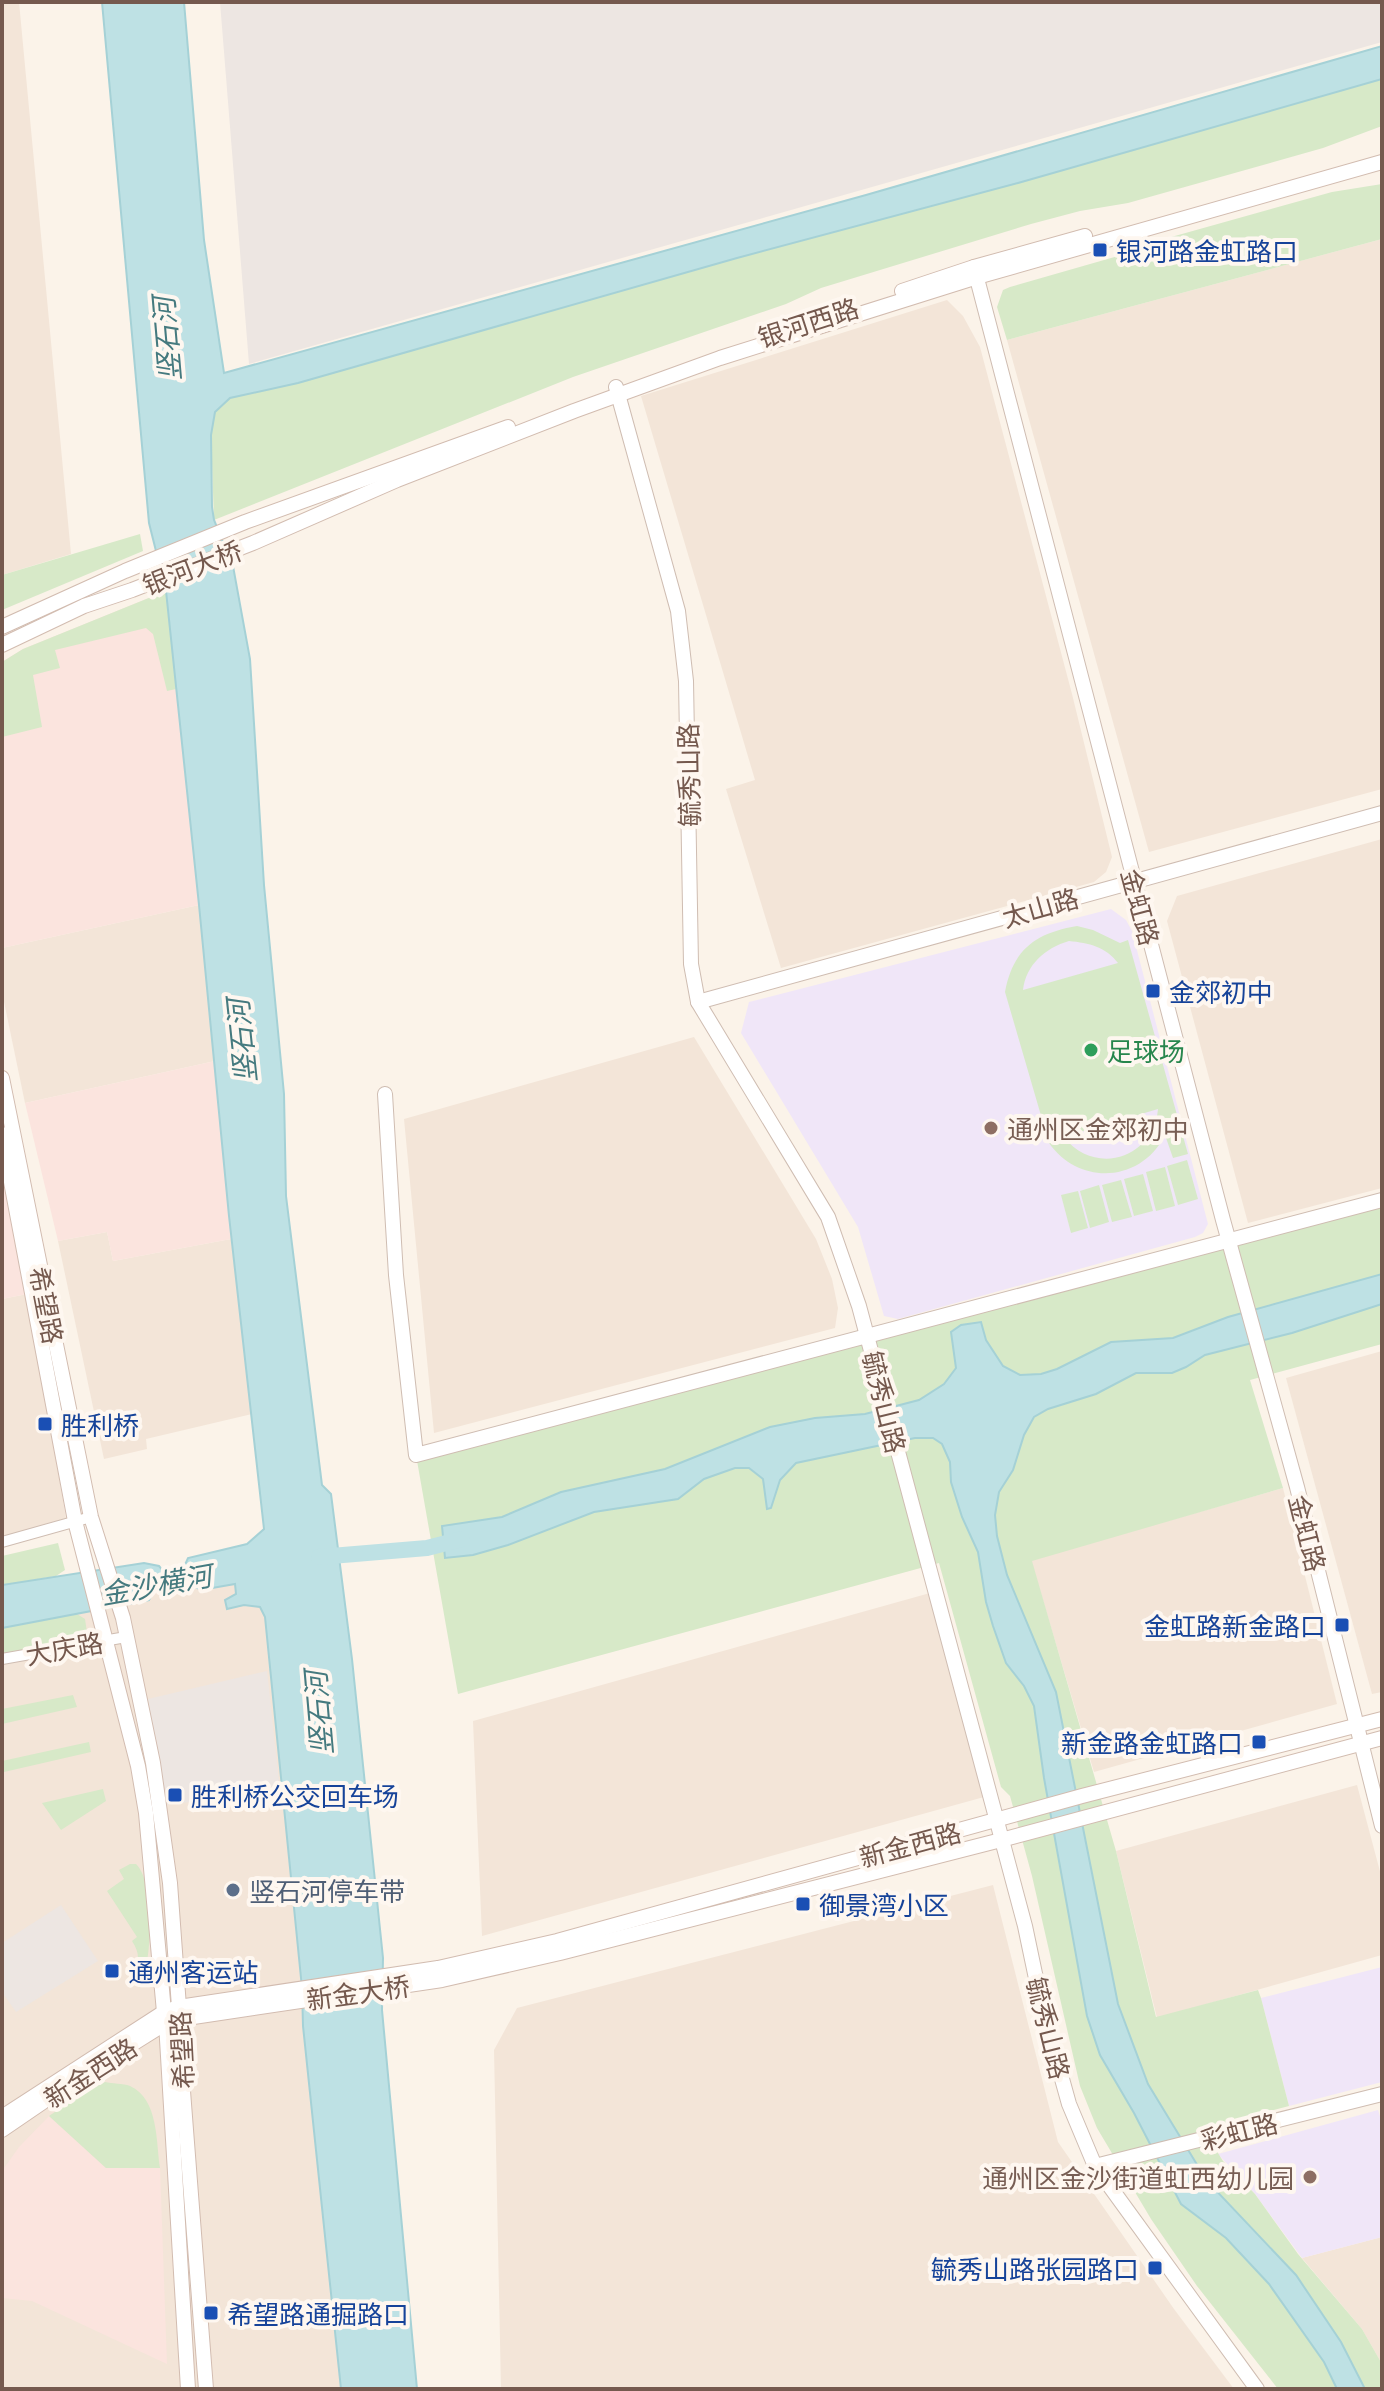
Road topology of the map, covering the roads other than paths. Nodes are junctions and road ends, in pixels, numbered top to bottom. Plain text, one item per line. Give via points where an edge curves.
1 (1382, 154) edge
2 (1382, 162) edge
3 (975, 272) junction
4 (616, 391) junction
5 (245, 522) joint
6 (253, 543) joint
7 (2, 627) edge
8 (2, 645) edge
9 (1382, 813) edge
10 (1134, 881) junction
11 (698, 1002) junction
12 (2, 1078) edge
13 (385, 1094) dead end
14 (2, 1134) edge
15 (1382, 1200) edge
16 (1229, 1241) junction
17 (869, 1337) junction
18 (75, 1521) junction
19 (94, 1524) junction
20 (2, 1542) edge
21 (126, 1637) junction
22 (107, 1641) junction
23 (2, 1659) edge
24 (1382, 1719) edge
25 (1355, 1726) junction
26 (1382, 1738) edge
27 (1361, 1744) junction
28 (997, 1821) junction
29 (1382, 1826) edge
30 (1001, 1840) junction
31 (440, 1974) junction
32 (274, 1998) joint
33 (172, 2015) junction
34 (1382, 2094) edge
35 (6, 2123) edge
36 (2, 2141) edge
37 (1095, 2166) junction
38 (188, 2389) edge
39 (206, 2389) edge
40 (1257, 2389) edge

1 - 3 main road, 银河西路
2 - 3 main road, 银河西路
3 - 4 main road, 银河西路
3 - 10 main road, 金虹路
4 - 5 main road, 银河西路
4 - 6 main road, 银河西路
4 - 11 main road, 毓秀山路 via 678,611 686,681 691,964
5 - 7 main road, 银河大桥
6 - 8 main road, 银河大桥 via 84,606
9 - 10 main road, 太山路
10 - 11 main road, 太山路
10 - 16 main road, 金虹路
11 - 17 main road, 毓秀山路 via 828,1217
12 - 19 main road, 希望路
13 - 17 main road via 396,1275 416,1455
14 - 18 main road, 希望路
15 - 16 main road
16 - 17 main road
16 - 25 main road, 金虹路
17 - 28 main road, 毓秀山路
18 - 19 street
18 - 20 street
18 - 22 main road, 希望路
19 - 21 main road, 希望路
21 - 22 street, 大庆路
21 - 33 main road, 希望路 via 153,1763 170,1883
22 - 23 street, 大庆路
22 - 33 main road, 希望路 via 138,1766
24 - 25 main road, 新金西路
25 - 27 main road, 金虹路
25 - 28 main road, 新金西路
26 - 27 main road, 新金西路
27 - 29 main road, 金虹路
27 - 30 main road, 新金西路
28 - 30 main road, 毓秀山路
28 - 31 main road, 新金西路
30 - 31 main road, 新金西路 via 560,1953
30 - 37 main road, 毓秀山路 via 1069,2104
31 - 32 main road, 新金大桥
32 - 33 main road, 新金西路
33 - 35 main road, 新金西路
33 - 35 main road, 新金西路 via 44,2091
33 - 38 main road, 希望路
33 - 39 main road, 希望路 via 182,2078
34 - 37 main road, 彩虹路
35 - 36 main road
37 - 40 main road, 毓秀山路

